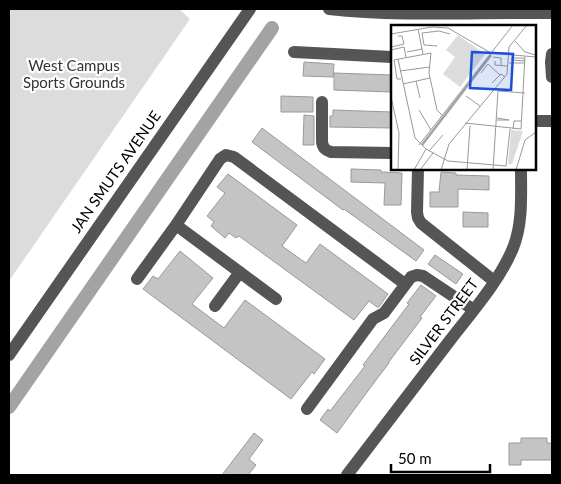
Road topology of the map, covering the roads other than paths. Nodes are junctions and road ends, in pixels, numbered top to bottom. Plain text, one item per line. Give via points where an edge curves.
1 (250, 9) edge
2 (329, 9) edge
3 (525, 11) edge
4 (552, 13) edge
5 (525, 25) edge
6 (294, 52) dead end
7 (552, 54) edge
8 (391, 57) edge
9 (552, 77) edge
10 (322, 102) dead end
11 (536, 121) edge
12 (552, 121) edge
13 (391, 153) edge
14 (418, 170) edge
15 (522, 170) edge
16 (176, 225) junction
17 (240, 272) junction
18 (137, 279) dead end
19 (494, 282) junction
20 (405, 284) junction
21 (276, 299) dead end
22 (215, 306) dead end
23 (474, 310) junction
24 (9, 355) edge
25 (307, 408) dead end
26 (347, 475) edge

1 - 24 street, JAN SMUTS AVENUE
2 - 3 street via 450,14
3 - 4 street
3 - 5 street
6 - 8 street
7 - 9 street
10 - 13 street via 322,142 326,151
11 - 12 street
14 - 19 street via 417,212 421,223
15 - 19 street, SILVER STREET via 517,234 510,255
16 - 17 street
16 - 18 street
16 - 20 street via 220,159 230,155
17 - 21 street
17 - 22 street
19 - 23 street, SILVER STREET
20 - 23 street via 411,277 420,275
20 - 25 street via 384,313 373,319
23 - 26 street, SILVER STREET

